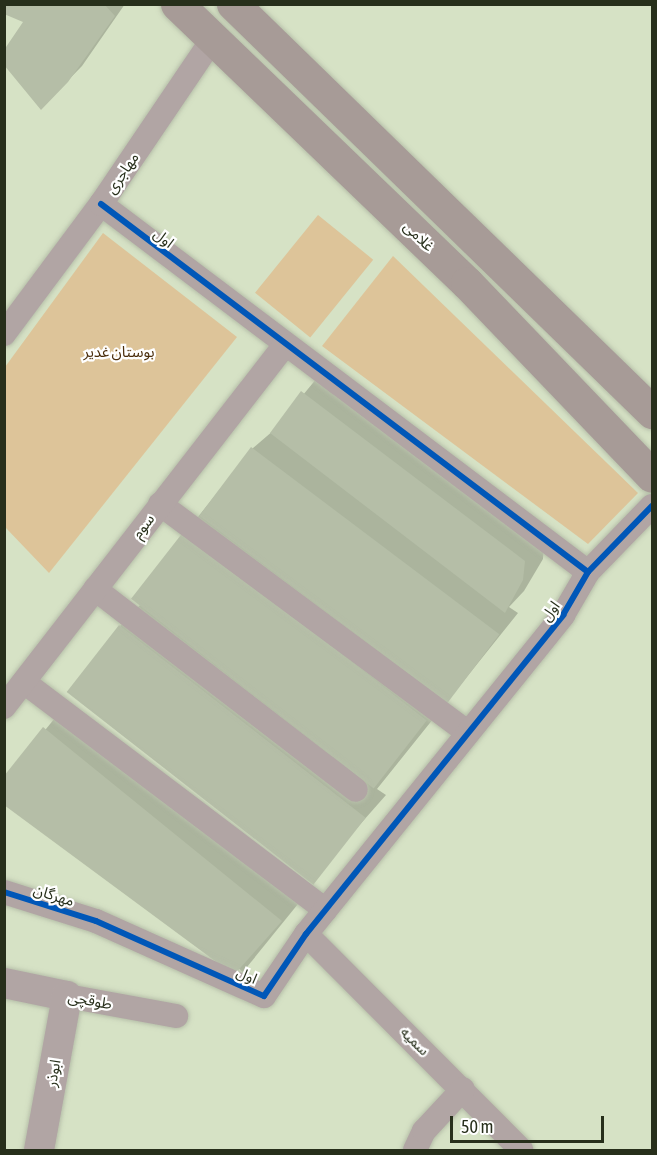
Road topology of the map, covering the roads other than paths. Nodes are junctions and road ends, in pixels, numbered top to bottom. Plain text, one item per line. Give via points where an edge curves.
1 (177, 4) edge
2 (233, 4) edge
3 (214, 37) junction
4 (101, 204) junction
5 (4, 334) edge
6 (284, 346) junction
7 (652, 412) edge
8 (652, 476) edge
9 (160, 504) junction
10 (652, 506) edge
11 (588, 572) junction
12 (95, 589) junction
13 (24, 682) junction
14 (4, 707) edge
15 (467, 732) junction
16 (356, 790) dead end
17 (4, 892) edge
18 (325, 910) junction
19 (96, 921) joint
20 (306, 934) junction
21 (4, 983) edge
22 (67, 996) junction
23 (176, 1016) dead end
24 (463, 1089) junction
25 (39, 1150) edge
26 (415, 1150) edge
27 (521, 1150) edge

1 - 3 main road, غلامی
2 - 7 main road
3 - 4 street, مهاجری
3 - 8 main road, غلامی via 467,283
4 - 5 street, مهاجری
4 - 6 street, اول
6 - 9 street, سوم
6 - 11 street, اول
9 - 12 street, سوم
9 - 15 street
10 - 11 street
11 - 15 street, اول via 563,615
12 - 13 street, سوم
12 - 16 street
13 - 14 street, سوم
13 - 18 street
15 - 18 street, اول
17 - 19 street, مهرگان
18 - 20 street, اول
19 - 20 street, اول via 264,996
20 - 24 street, سمیه
21 - 22 street, طوقچی
22 - 23 street, طوقچی
22 - 25 street, ابوذر
24 - 26 street via 424,1131
24 - 27 street, سمیه

